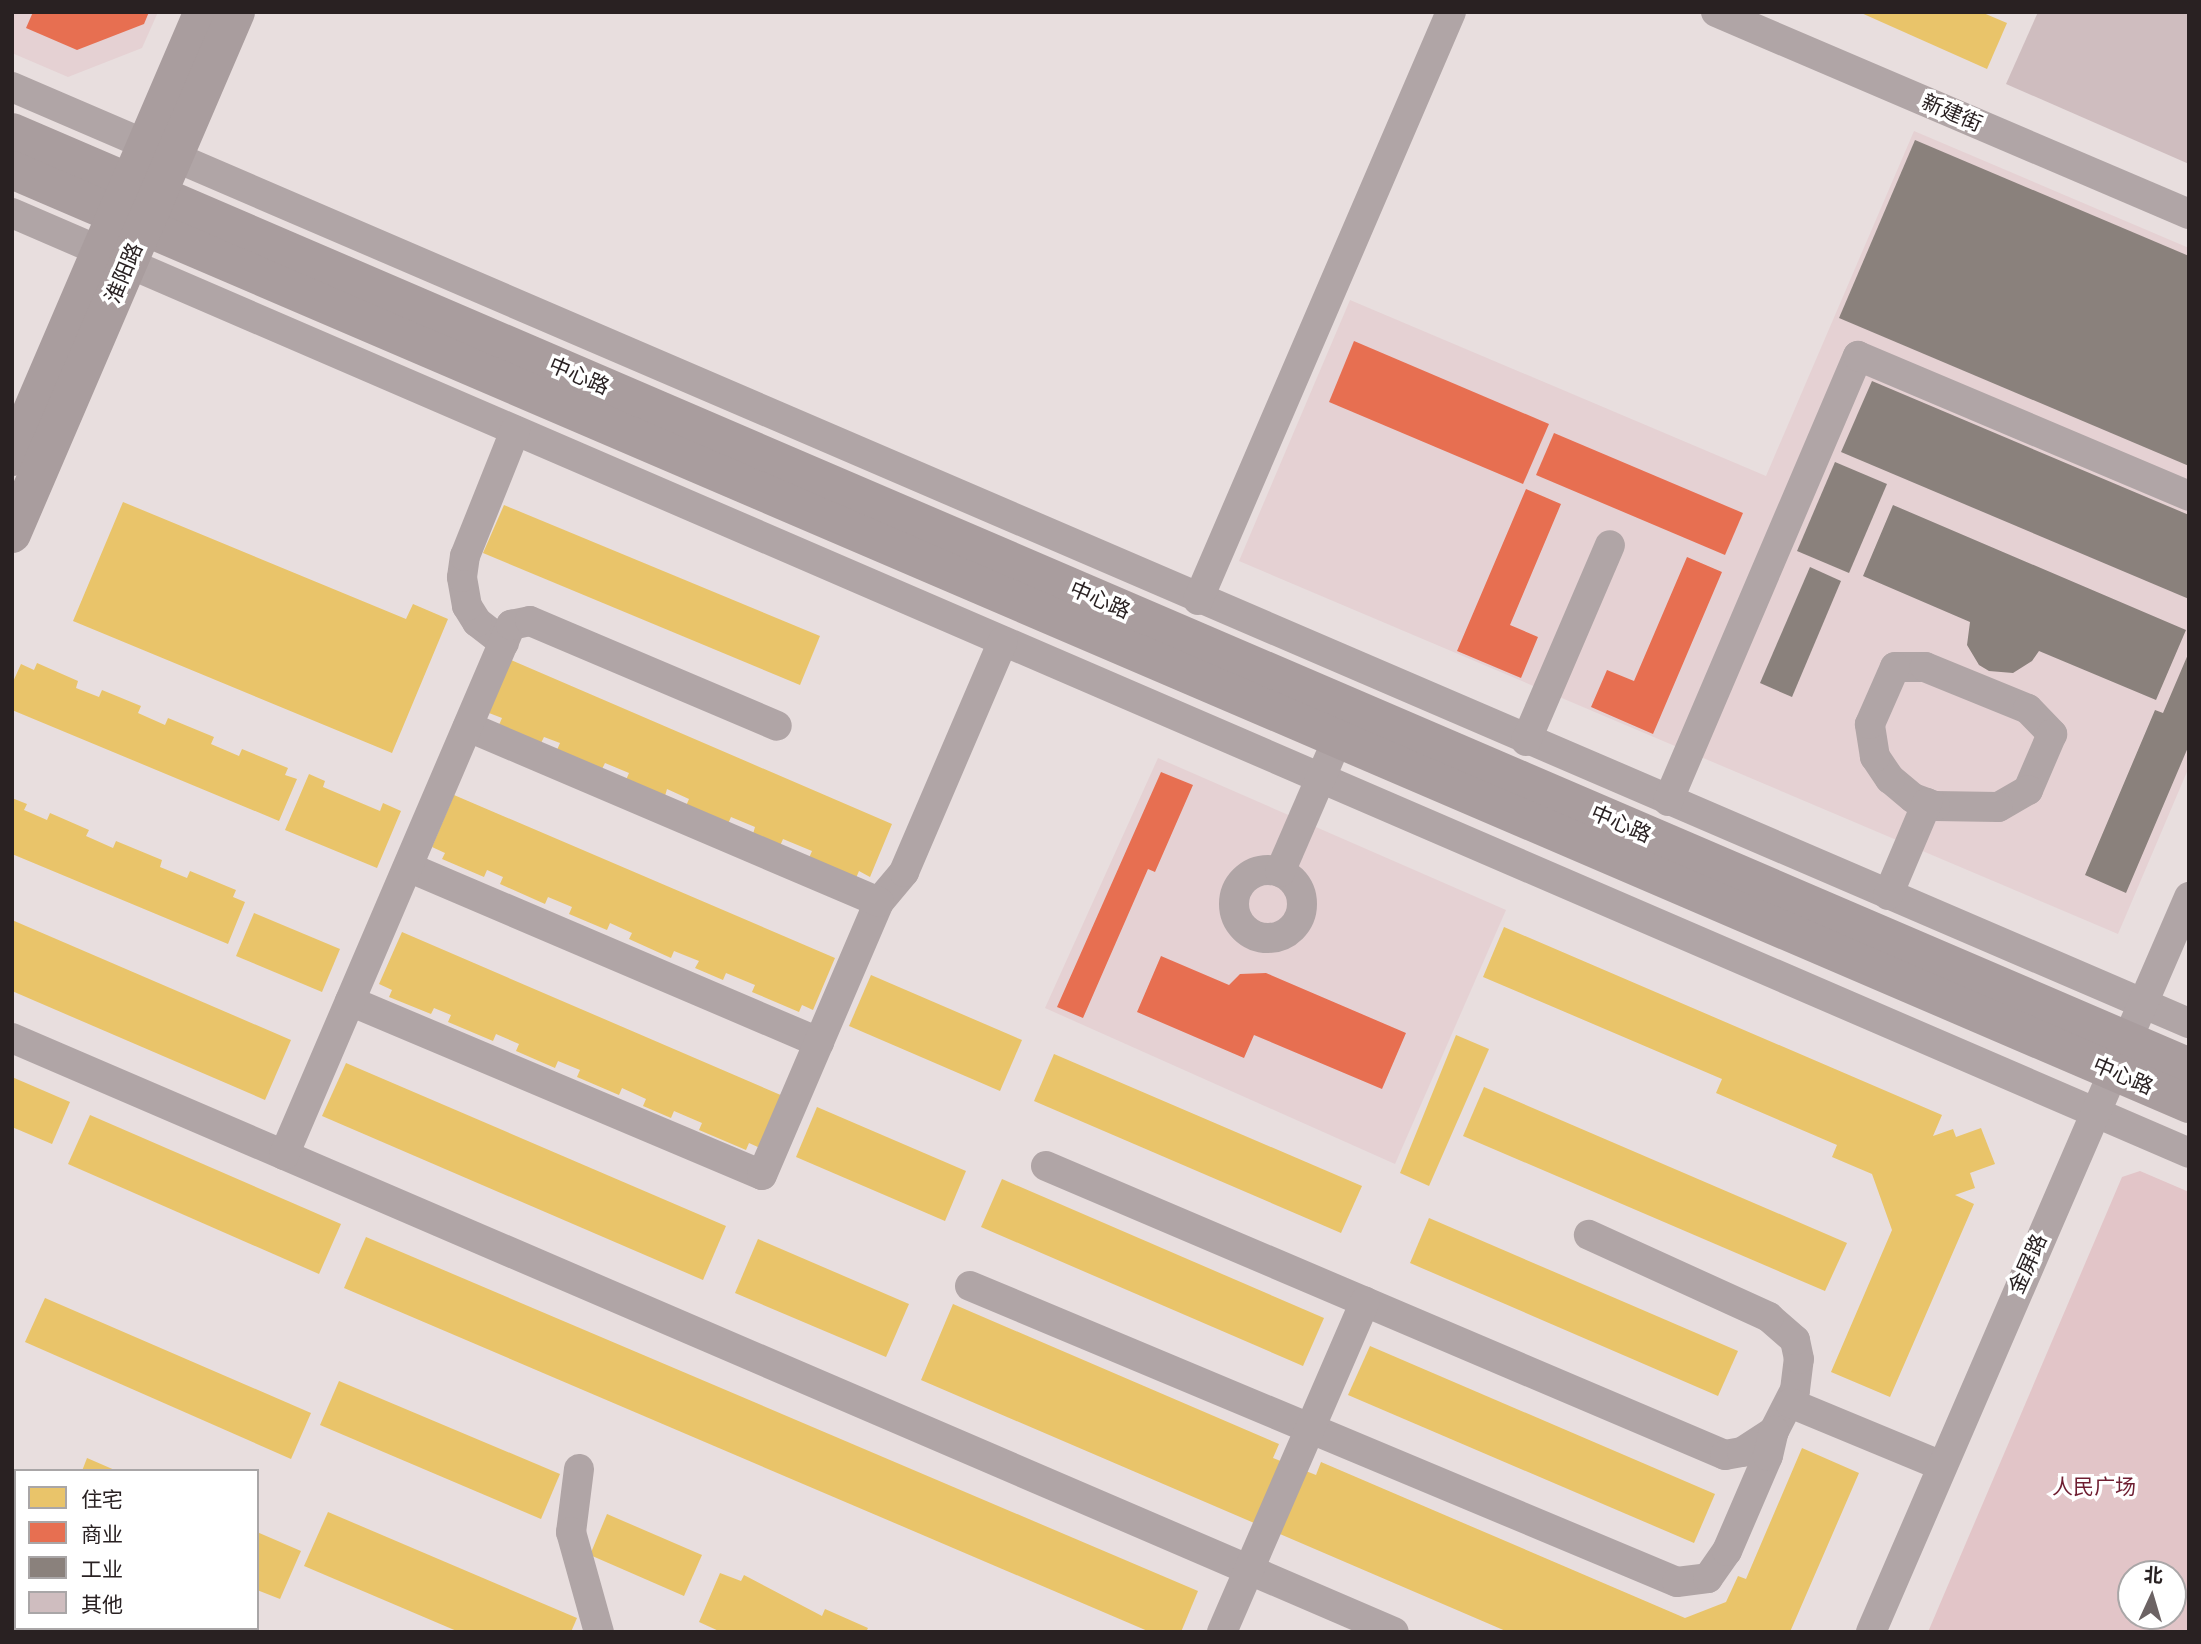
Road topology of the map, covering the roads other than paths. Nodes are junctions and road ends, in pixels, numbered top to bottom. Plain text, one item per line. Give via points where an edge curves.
1 (203, 12) edge
2 (236, 12) edge
3 (1451, 12) edge
4 (1720, 13) edge
5 (12, 87) edge
6 (12, 132) edge
7 (160, 151) junction
8 (12, 170) edge
9 (137, 205) junction
10 (12, 213) edge
11 (2189, 214) edge
12 (114, 257) junction
13 (515, 431) junction
14 (12, 457) edge
15 (2189, 496) edge
16 (12, 534) edge
17 (1610, 545) dead end
18 (1198, 600) junction
19 (1003, 641) junction
20 (504, 643) junction
21 (777, 726) dead end
22 (468, 727) junction
23 (1337, 740) junction
24 (1526, 741) junction
25 (1321, 778) junction
26 (1668, 801) junction
27 (1927, 803) junction
28 (408, 867) junction
29 (1280, 872) dead end
30 (1888, 895) junction
31 (2189, 897) edge
32 (879, 902) junction
33 (350, 1001) junction
34 (2142, 1003) junction
35 (2189, 1023) edge
36 (12, 1038) edge
37 (819, 1042) junction
38 (2119, 1055) junction
39 (2189, 1067) edge
40 (2189, 1104) edge
41 (2094, 1112) junction
42 (2189, 1153) edge
43 (284, 1155) junction
44 (1046, 1167) dead end
45 (1589, 1235) dead end
46 (970, 1286) dead end
47 (1365, 1302) junction
48 (1790, 1403) junction
49 (1310, 1430) junction
50 (1774, 1431) junction
51 (1940, 1465) junction
52 (579, 1469) dead end
53 (1249, 1570) junction
54 (598, 1632) edge
55 (1222, 1632) edge
56 (1394, 1632) edge
57 (1871, 1632) edge

1 - 7 main road, 淮阳路
2 - 7 main road, 淮阳路
3 - 18 street
4 - 11 street, 新建街
5 - 7 street
6 - 9 main road, 中心路
7 - 9 main road, 淮阳路
7 - 18 street
8 - 9 main road, 中心路
9 - 12 main road, 淮阳路
9 - 23 main road, 中心路
9 - 38 main road, 中心路
10 - 12 street
12 - 13 street
12 - 14 main road, 淮阳路
12 - 16 main road, 淮阳路
13 - 19 street
13 - 20 street via 465,556 462,577 467,606 477,622
15 - 26 street via 1858,356
17 - 24 street
18 - 24 street
19 - 25 street
19 - 32 street via 904,872
20 - 21 street via 511,625 530,621
20 - 22 street
22 - 28 street
22 - 32 street
23 - 25 street
23 - 38 main road, 中心路
24 - 26 street
25 - 29 street
25 - 41 street
26 - 30 street
27 - 27 street via 1890,779 1875,757 1870,724 1895,667 1925,667 1980,686 2028,709 2052,733 2028,790 1998,807
27 - 30 street
28 - 33 street
28 - 37 street
30 - 34 street
31 - 34 street, 金屏路
32 - 37 street
33 - 37 street via 762,1175
33 - 43 street
34 - 35 street
34 - 38 street, 金屏路
36 - 43 street
38 - 39 main road, 中心路
38 - 40 main road, 中心路
38 - 41 street, 金屏路
41 - 42 street
41 - 51 street, 金屏路
43 - 53 street
44 - 47 street
45 - 48 street via 1769,1317 1795,1340 1799,1373
46 - 49 street
47 - 49 street
47 - 50 street via 1724,1455 1742,1452
48 - 50 street
48 - 51 street
49 - 50 street via 1677,1582 1708,1578 1727,1551 1768,1456
49 - 53 street
51 - 57 street, 金屏路
52 - 54 street via 572,1532
53 - 55 street
53 - 56 street

